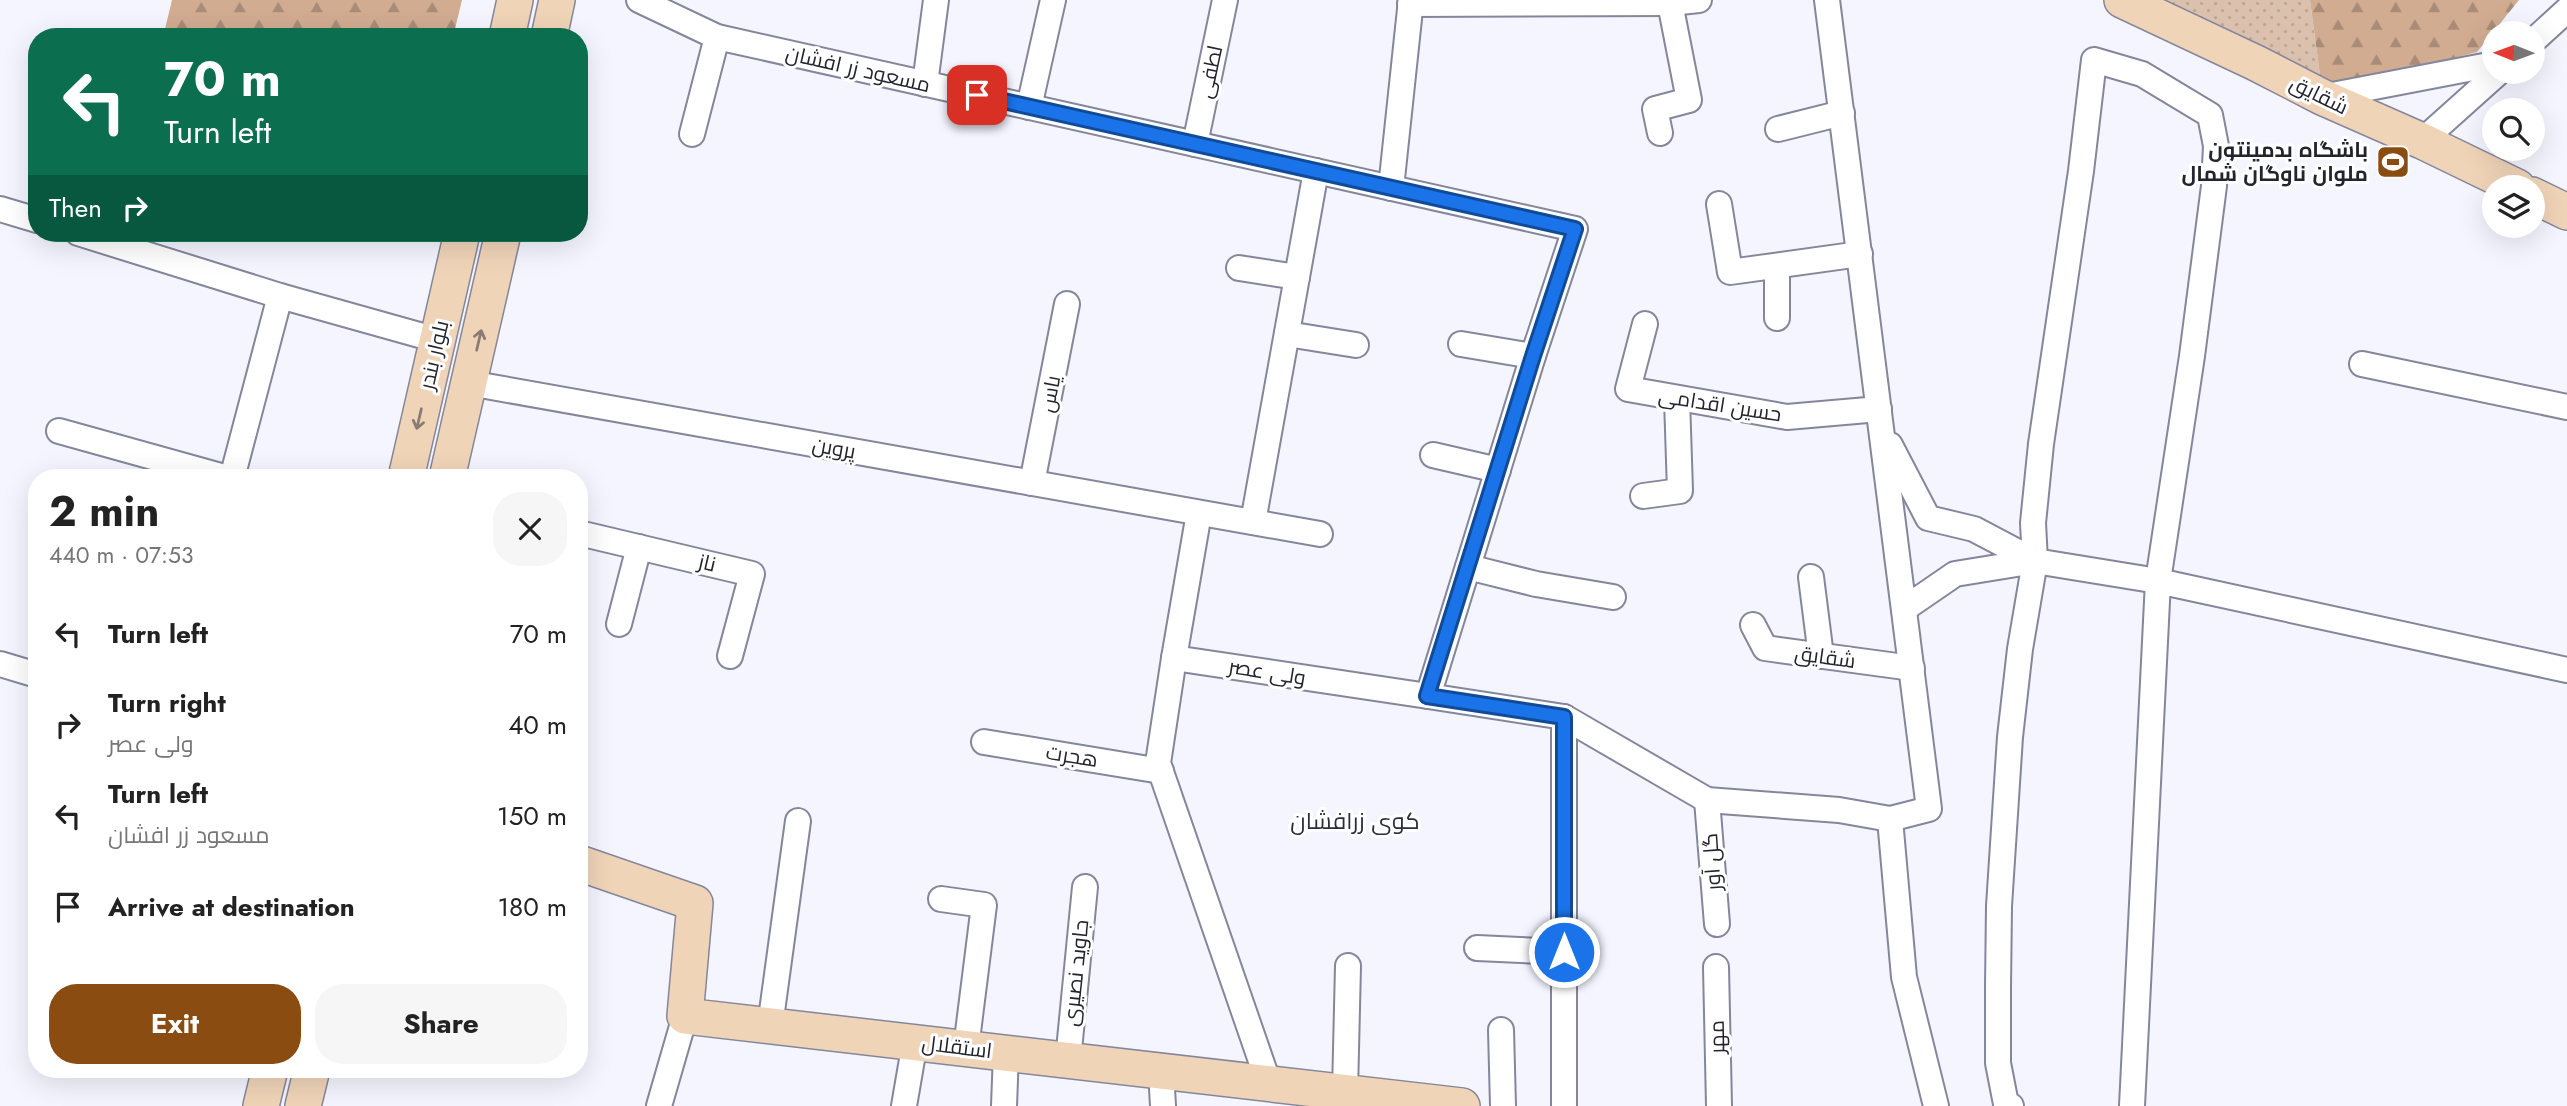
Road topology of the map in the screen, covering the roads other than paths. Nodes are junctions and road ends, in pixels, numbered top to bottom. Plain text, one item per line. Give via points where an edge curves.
1 (515, 0) edge
2 (557, 0) edge
3 (639, 0) edge
4 (936, 0) edge
5 (1053, 0) edge
6 (1225, 0) edge
7 (1699, 0) edge
8 (1827, 0) edge
9 (2122, 0) edge
10 (1571, 1) edge
11 (1411, 2) edge
12 (1670, 3) junction
13 (2567, 10) edge
14 (509, 28) edge
15 (550, 28) edge
16 (2545, 30) edge
17 (717, 37) junction
18 (2482, 66) edge
19 (925, 84) junction
20 (2486, 84) edge
21 (2322, 97) junction
22 (1029, 107) junction
23 (1842, 113) junction
24 (1778, 129) dead end
25 (1660, 133) dead end
26 (692, 134) dead end
27 (2422, 141) junction
28 (1195, 144) junction
29 (1317, 171) junction
30 (2492, 175) edge
31 (1391, 188) junction
32 (2545, 201) edge
33 (1719, 204) dead end
34 (0, 209) edge
35 (2567, 212) edge
36 (28, 217) edge
37 (107, 242) edge
38 (460, 242) edge
39 (501, 242) edge
40 (1860, 254) junction
41 (1777, 266) junction
42 (1239, 268) dead end
43 (1297, 277) junction
44 (280, 296) junction
45 (1068, 304) dead end
46 (1777, 318) dead end
47 (1645, 324) dead end
48 (1287, 334) junction
49 (437, 340) junction
50 (1461, 344) dead end
51 (1356, 345) dead end
52 (1533, 356) junction
53 (2362, 364) dead end
54 (469, 383) junction
55 (1677, 399) junction
56 (2567, 407) edge
57 (1881, 419) junction
58 (59, 431) dead end
59 (1433, 455) dead end
60 (197, 469) edge
61 (232, 469) edge
62 (407, 469) edge
63 (449, 469) edge
64 (1498, 470) junction
65 (1032, 483) junction
66 (1643, 496) dead end
67 (1199, 513) junction
68 (1253, 522) junction
69 (1320, 534) dead end
70 (588, 535) edge
71 (639, 547) junction
72 (2035, 561) junction
73 (1468, 567) junction
74 (1811, 577) dead end
75 (2158, 581) junction
76 (1613, 597) dead end
77 (1904, 609) junction
78 (620, 624) dead end
79 (1753, 625) dead end
80 (730, 656) dead end
81 (1821, 656) junction
82 (1174, 658) junction
83 (0, 664) edge
84 (1912, 668) junction
85 (2567, 670) edge
86 (28, 672) edge
87 (1427, 696) junction
88 (1564, 717) junction
89 (984, 742) dead end
90 (1161, 771) junction
91 (1707, 800) junction
92 (1890, 819) junction
93 (798, 821) dead end
94 (588, 866) edge
95 (1085, 887) dead end
96 (941, 899) dead end
97 (1717, 924) dead end
98 (1477, 948) dead end
99 (1564, 952) junction
100 (1348, 966) dead end
101 (1716, 967) dead end
102 (685, 1016) junction
103 (770, 1026) junction
104 (1501, 1030) dead end
105 (915, 1042) junction
106 (966, 1048) junction
107 (1006, 1053) junction
108 (1068, 1060) junction
109 (1161, 1071) junction
110 (268, 1078) edge
111 (310, 1078) edge
112 (1269, 1084) junction
113 (1344, 1099) edge
114 (261, 1106) edge
115 (303, 1106) edge
116 (659, 1106) edge
117 (904, 1106) edge
118 (1004, 1106) edge
119 (1163, 1106) edge
120 (1462, 1106) edge
121 (1503, 1106) edge
122 (1564, 1106) edge
123 (1719, 1106) edge
124 (1936, 1106) edge
125 (2011, 1106) edge
126 (2132, 1106) edge

1 - 14 street
2 - 15 street
3 - 17 street, مسعود زر افشان
4 - 19 street
5 - 22 street
6 - 28 street, لطفی
7 - 12 street
8 - 23 street
9 - 21 street, شقایق
10 - 11 street
10 - 12 street
11 - 31 street
12 - 25 street via 1689,100 1655,109
13 - 16 street
17 - 19 street, مسعود زر افشان
17 - 26 street
18 - 21 street
19 - 22 street, مسعود زر افشان
20 - 27 street
21 - 27 street, شقایق
22 - 28 street, مسعود زر افشان
23 - 24 street
23 - 40 street
27 - 30 street, شقایق
28 - 29 street, مسعود زر افشان
29 - 31 street, مسعود زر افشان
29 - 43 street
31 - 52 street, مسعود زر افشان via 1575,229
32 - 35 street
33 - 41 street via 1730,272
34 - 36 street
37 - 44 street
38 - 49 street, بلوار بندر
54 -> 39 street, بلوار بندر
40 - 41 street
40 - 57 street
41 - 46 street
42 - 43 street
43 - 48 street
44 - 49 street
44 - 61 street
45 - 65 street, یاس
47 - 55 street, حسین اقدامی via 1628,389
48 - 51 street
48 - 68 street
49 -> 62 street, بلوار بندر
50 - 52 street
52 - 64 street
53 - 56 street
54 - 63 street, بلوار بندر
54 - 65 street, پروین
55 - 57 street, حسین اقدامی via 1787,417
55 - 66 street via 1680,491
57 - 72 street via 1928,518 1974,529
57 - 77 street
58 - 60 street
59 - 64 street
64 - 73 street
65 - 67 street, پروین
67 - 68 street
67 - 82 street
68 - 69 street
70 - 71 street, ناز
71 - 78 street
71 - 80 street, ناز via 752,574
72 - 75 street
72 - 75 street via 2033,523 2041,444 2094,60 2142,74 2210,115 2216,146
72 - 77 street via 1955,574
72 - 125 street via 2011,725 1999,906 1998,1063 2006,1104
73 - 76 street
73 - 87 street
74 - 81 street
75 - 85 street
75 - 126 street
77 - 84 street
79 - 81 street, شقایق via 1765,648
81 - 84 street, شقایق
82 - 87 street, ولی عصر
82 - 90 street via 1158,762
83 - 86 street
84 - 92 street via 1929,809
87 - 88 street, ولی عصر
88 - 91 street
88 - 99 street
89 - 90 street, هجرت
90 - 112 street
91 - 92 street via 1839,810
91 - 97 street, گل آور
92 - 124 street via 1904,978
93 - 103 street
94 - 102 street via 695,903
95 - 108 street, جاوید نصیری
96 - 106 street via 984,905
98 - 99 street
99 - 122 street
100 - 113 street
101 - 123 street, مهر
102 - 103 street, استقلال
102 - 116 street
103 - 105 street, استقلال
104 - 121 street
105 - 106 street, استقلال
105 - 117 street
106 - 107 street, استقلال
107 - 108 street, استقلال
107 - 118 street
108 - 109 street, استقلال
109 - 112 street, استقلال
109 - 119 street
110 - 114 street
111 - 115 street
112 - 113 street, استقلال
113 - 120 street, استقلال

